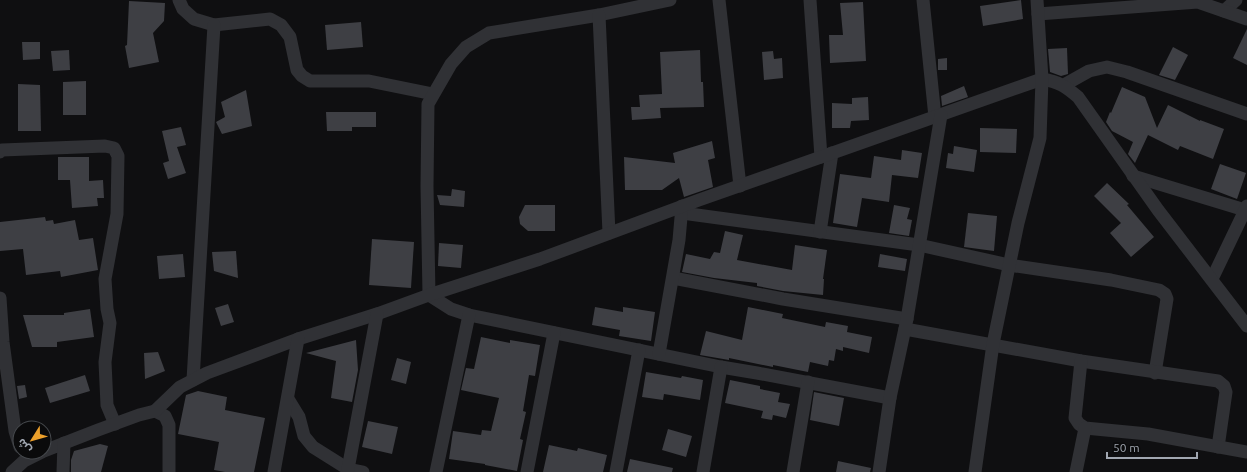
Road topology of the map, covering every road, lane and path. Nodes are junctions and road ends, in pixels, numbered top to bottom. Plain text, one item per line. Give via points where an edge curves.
1 (179, 0) edge
2 (670, 0) edge
3 (720, 0) edge
4 (810, 0) edge
5 (923, 0) edge
6 (1037, 0) edge
7 (1236, 0) edge
8 (1198, 1) edge
9 (1224, 11) junction
10 (1038, 14) junction
11 (599, 15) junction
12 (1247, 19) edge
13 (214, 25) junction
14 (1042, 79) junction
15 (1064, 85) junction
16 (433, 94) junction
17 (1247, 114) edge
18 (938, 116) junction
19 (0, 152) edge
20 (827, 155) junction
21 (1134, 176) junction
22 (740, 186) junction
23 (1246, 208) edge
24 (682, 210) junction
25 (820, 232) junction
26 (609, 233) junction
27 (919, 245) junction
28 (1009, 265) junction
29 (673, 278) junction
30 (1212, 279) junction
31 (429, 295) junction
32 (0, 298) edge
33 (378, 314) junction
34 (469, 315) junction
35 (906, 324) junction
36 (1247, 326) edge
37 (554, 333) junction
38 (298, 339) junction
39 (993, 344) junction
40 (639, 350) junction
41 (659, 354) junction
42 (1081, 361) junction
43 (721, 367) junction
44 (1155, 373) junction
45 (193, 380) junction
46 (808, 382) junction
47 (890, 398) junction
48 (288, 399) junction
49 (155, 411) junction
50 (14, 420) edge
51 (115, 424) junction
52 (1085, 428) junction
53 (64, 443) junction
54 (1218, 447) junction
55 (52, 448) edge
56 (1247, 452) edge
57 (20, 460) edge
58 (348, 469) junction
59 (12, 472) edge
60 (63, 472) edge
61 (169, 472) edge
62 (274, 472) edge
63 (363, 472) edge
64 (436, 472) edge
65 (527, 472) edge
66 (616, 472) edge
67 (703, 472) edge
68 (793, 472) edge
69 (879, 472) edge
70 (975, 472) edge
71 (1076, 472) edge

1 - 13 street via 183,9 194,18
2 - 11 street
3 - 22 street
4 - 20 street
5 - 18 street
6 - 10 street
7 - 9 street
8 - 9 street
8 - 10 street
9 - 12 street
10 - 14 street
11 - 16 street via 489,33 466,47 451,64
11 - 26 street
13 - 16 street via 270,19 281,25 290,36 297,70 310,80 369,81
13 - 45 street
14 - 15 street
14 - 18 street
14 - 28 street via 1040,138
15 - 17 street via 1089,71 1107,67
15 - 21 street via 1078,97
16 - 31 street via 428,104
18 - 20 street
18 - 27 street
19 - 51 street via 105,146 114,148 118,156 117,214 106,279 110,323 105,362 107,405
20 - 22 street
20 - 25 street
21 - 23 street
21 - 30 street
22 - 24 street
23 - 30 street
24 - 25 street
24 - 26 street
24 - 29 street
25 - 27 street
26 - 31 street via 540,259
27 - 28 street
27 - 35 street
28 - 39 street
28 - 44 street via 1111,280 1159,290 1165,294 1167,299
29 - 35 street
29 - 41 street
30 - 36 street
31 - 33 street
31 - 34 street via 451,309
32 - 50 street
33 - 38 street
33 - 58 street
34 - 37 street
34 - 64 street
35 - 39 street
35 - 47 street
37 - 40 street
37 - 65 street
38 - 45 street
38 - 48 street
39 - 42 street
39 - 70 street
40 - 41 street
40 - 66 street
41 - 43 street
42 - 44 street
42 - 52 street via 1075,418
43 - 46 street
43 - 67 street
44 - 54 street via 1218,381 1224,386 1226,392
45 - 49 street via 180,387
46 - 47 street
46 - 68 street
47 - 69 street
48 - 58 street via 299,417 304,436 313,447
48 - 62 street
49 - 51 street
49 - 61 street via 165,416 169,425
51 - 53 street
52 - 54 street via 1148,434
52 - 71 street
53 - 55 street
53 - 60 street
54 - 56 street
57 - 59 street
58 - 63 street

